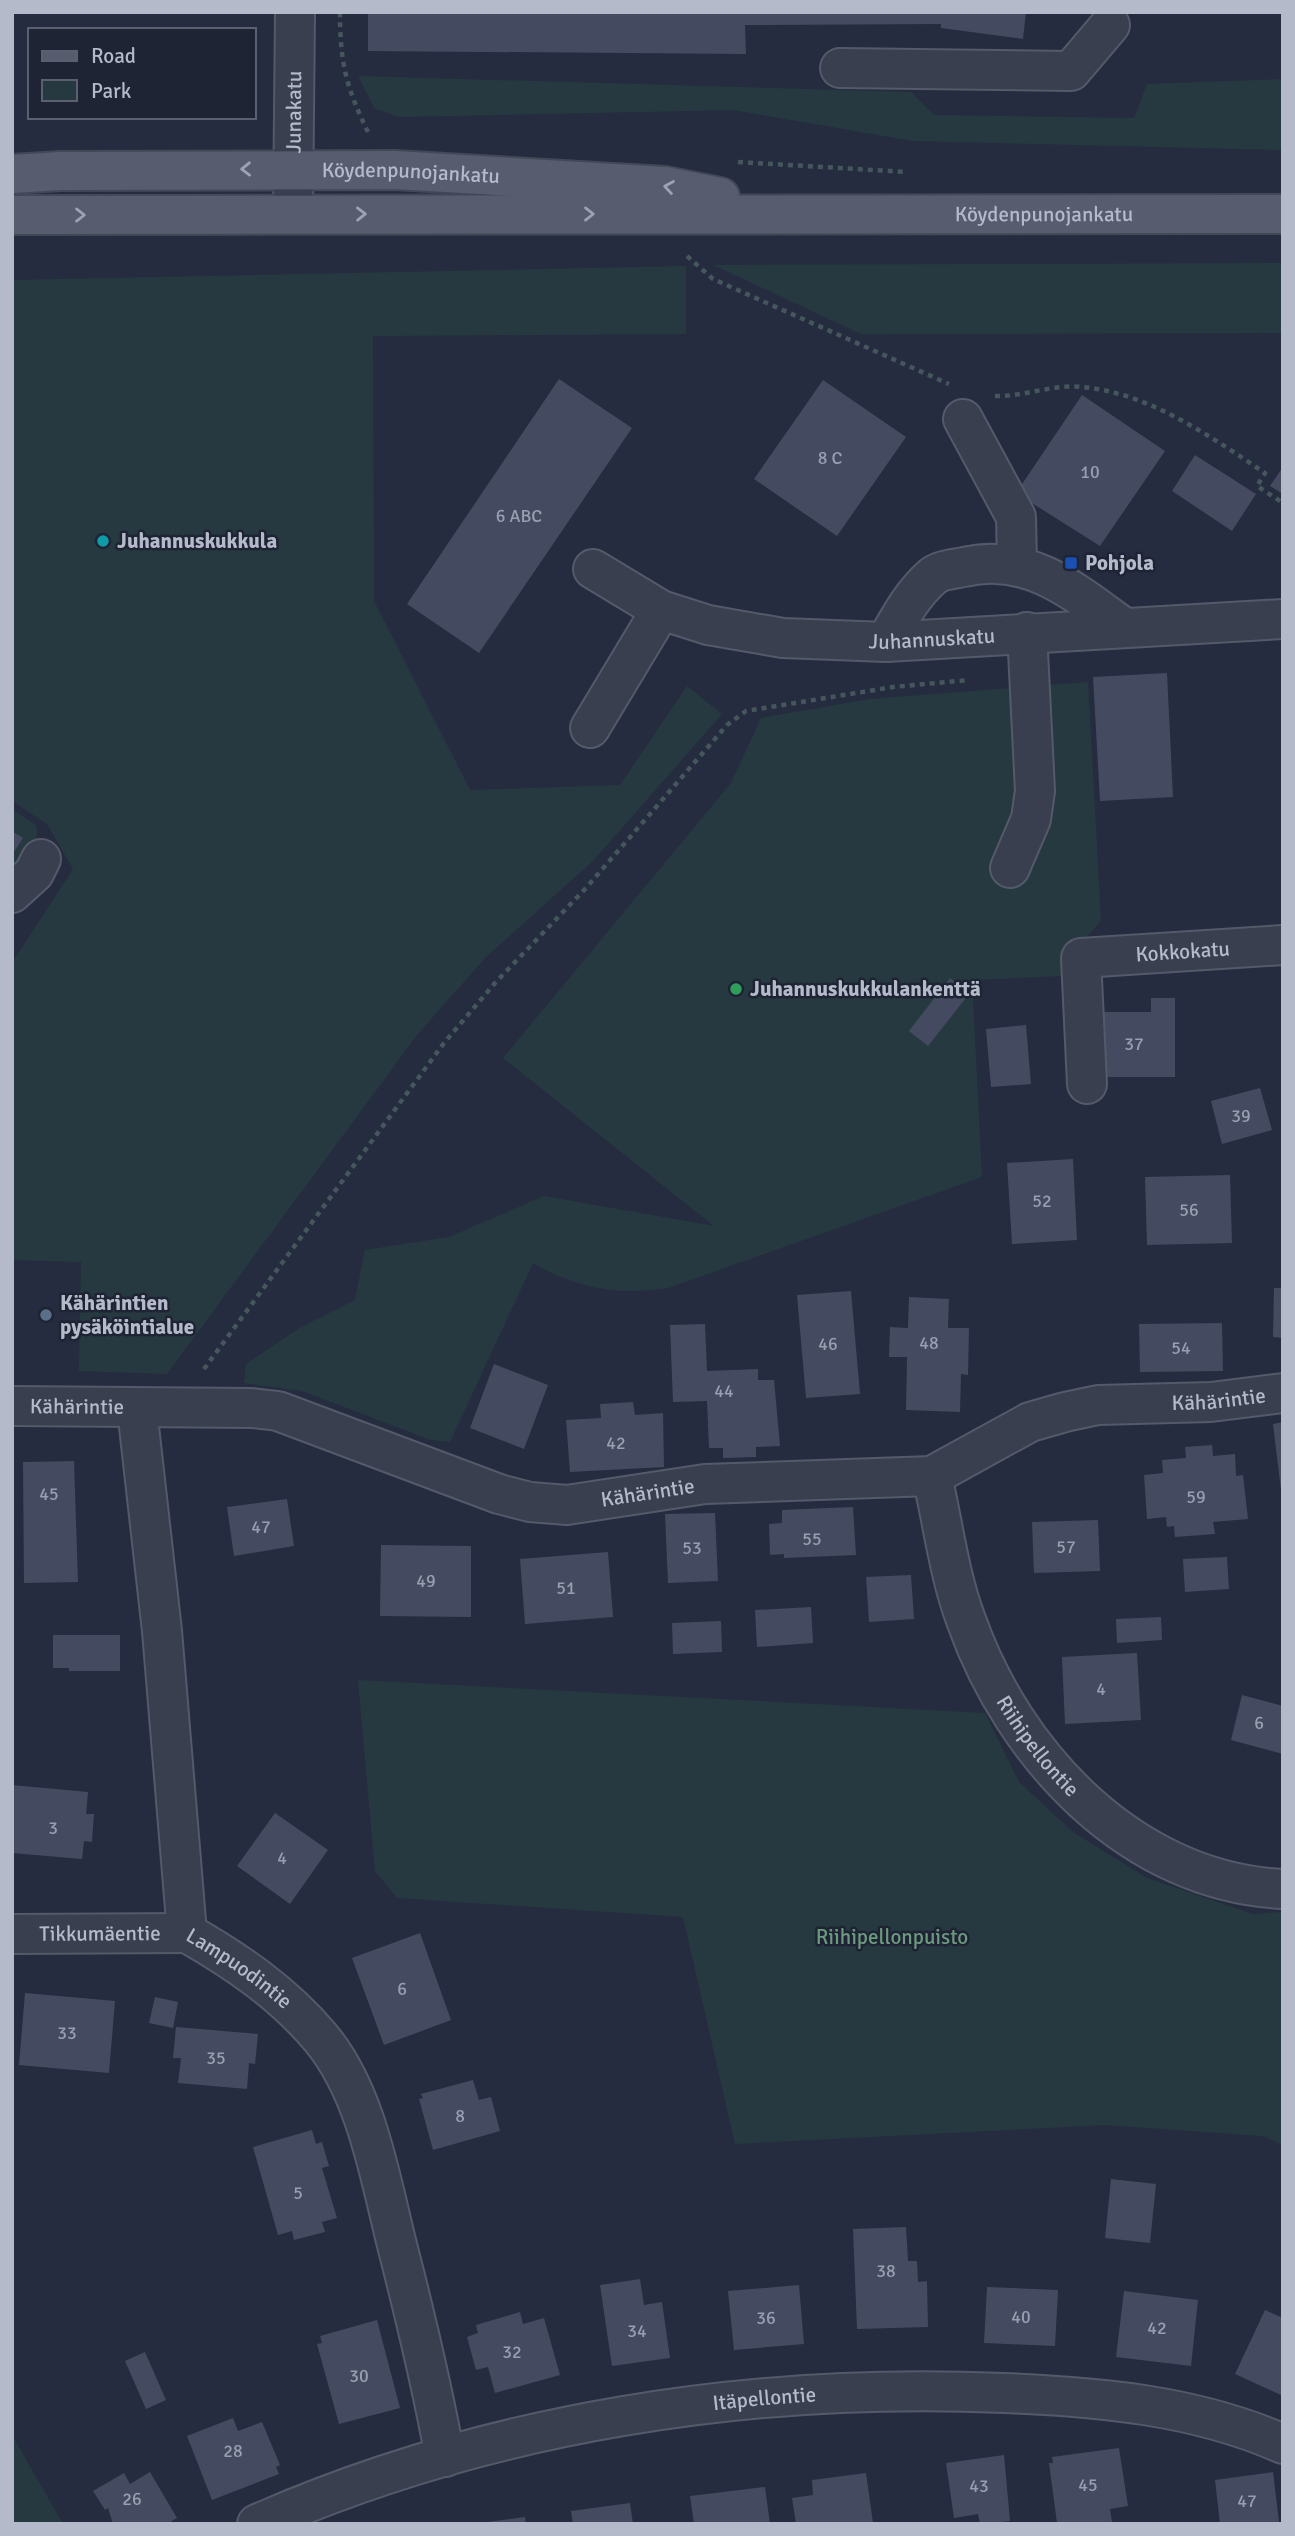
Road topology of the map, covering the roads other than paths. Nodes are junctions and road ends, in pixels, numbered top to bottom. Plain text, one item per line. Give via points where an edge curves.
1 (295, 12) edge
2 (1110, 25) dead end
3 (840, 68) dead end
4 (294, 168) junction
5 (12, 174) edge
6 (293, 214) junction
7 (808, 214) junction
8 (1283, 214) edge
9 (12, 215) edge
10 (969, 400) road end
11 (1017, 565) junction
12 (593, 569) dead end
13 (662, 610) junction
14 (1283, 619) edge
15 (1123, 627) junction
16 (1027, 632) junction
17 (886, 642) junction
18 (590, 728) dead end
19 (41, 859) dead end
20 (1010, 868) dead end
21 (12, 893) edge
22 (1283, 945) edge
23 (1087, 1084) dead end
24 (1283, 1393) edge
25 (12, 1406) edge
26 (137, 1409) junction
27 (932, 1476) junction
28 (1283, 1889) edge
29 (187, 1933) junction
30 (12, 1934) edge
31 (1283, 2444) edge
32 (445, 2457) junction
33 (257, 2524) edge

1 - 4 street, Junakatu
2 - 3 street via 1071,71
4 -> 5 main road, Köydenpunojankatu
4 - 6 street, Junakatu
7 -> 4 main road, Köydenpunojankatu via 665,186
6 -> 7 main road, Köydenpunojankatu
9 -> 6 main road, Köydenpunojankatu
7 - 8 main road, Köydenpunojankatu
10 - 11 street via 1016,517
11 - 15 street via 1072,589
11 - 17 street via 981,563 936,574 905,609
12 - 13 street, Juhannuskatu
13 - 17 street, Juhannuskatu via 708,625 783,638
13 - 18 street
14 - 15 street, Juhannuskatu
15 - 16 street, Juhannuskatu
16 - 17 street, Juhannuskatu
16 - 20 street via 1035,791 1031,819
19 - 21 street via 34,873
22 - 23 street, Kokkokatu via 1081,958
24 - 27 street, Kähärintie via 1211,1402 1098,1405 1065,1412 1030,1422
25 - 26 street, Kähärintie
26 - 27 street, Kähärintie via 278,1411 530,1502 567,1505 705,1483
26 - 29 street, Lampuodintie via 162,1631
27 - 28 street, Riihipellontie via 965,1619 1013,1720 1049,1767 1082,1800 1174,1863 1232,1883
29 - 30 street, Tikkumäentie
29 - 32 street, Lampuodintie via 266,1983 321,2038 342,2073 369,2131 432,2385
31 - 32 street, Itäpellontie via 1212,2419 1136,2404 1029,2393 896,2390 762,2398 651,2412
32 - 33 street, Itäpellontie

